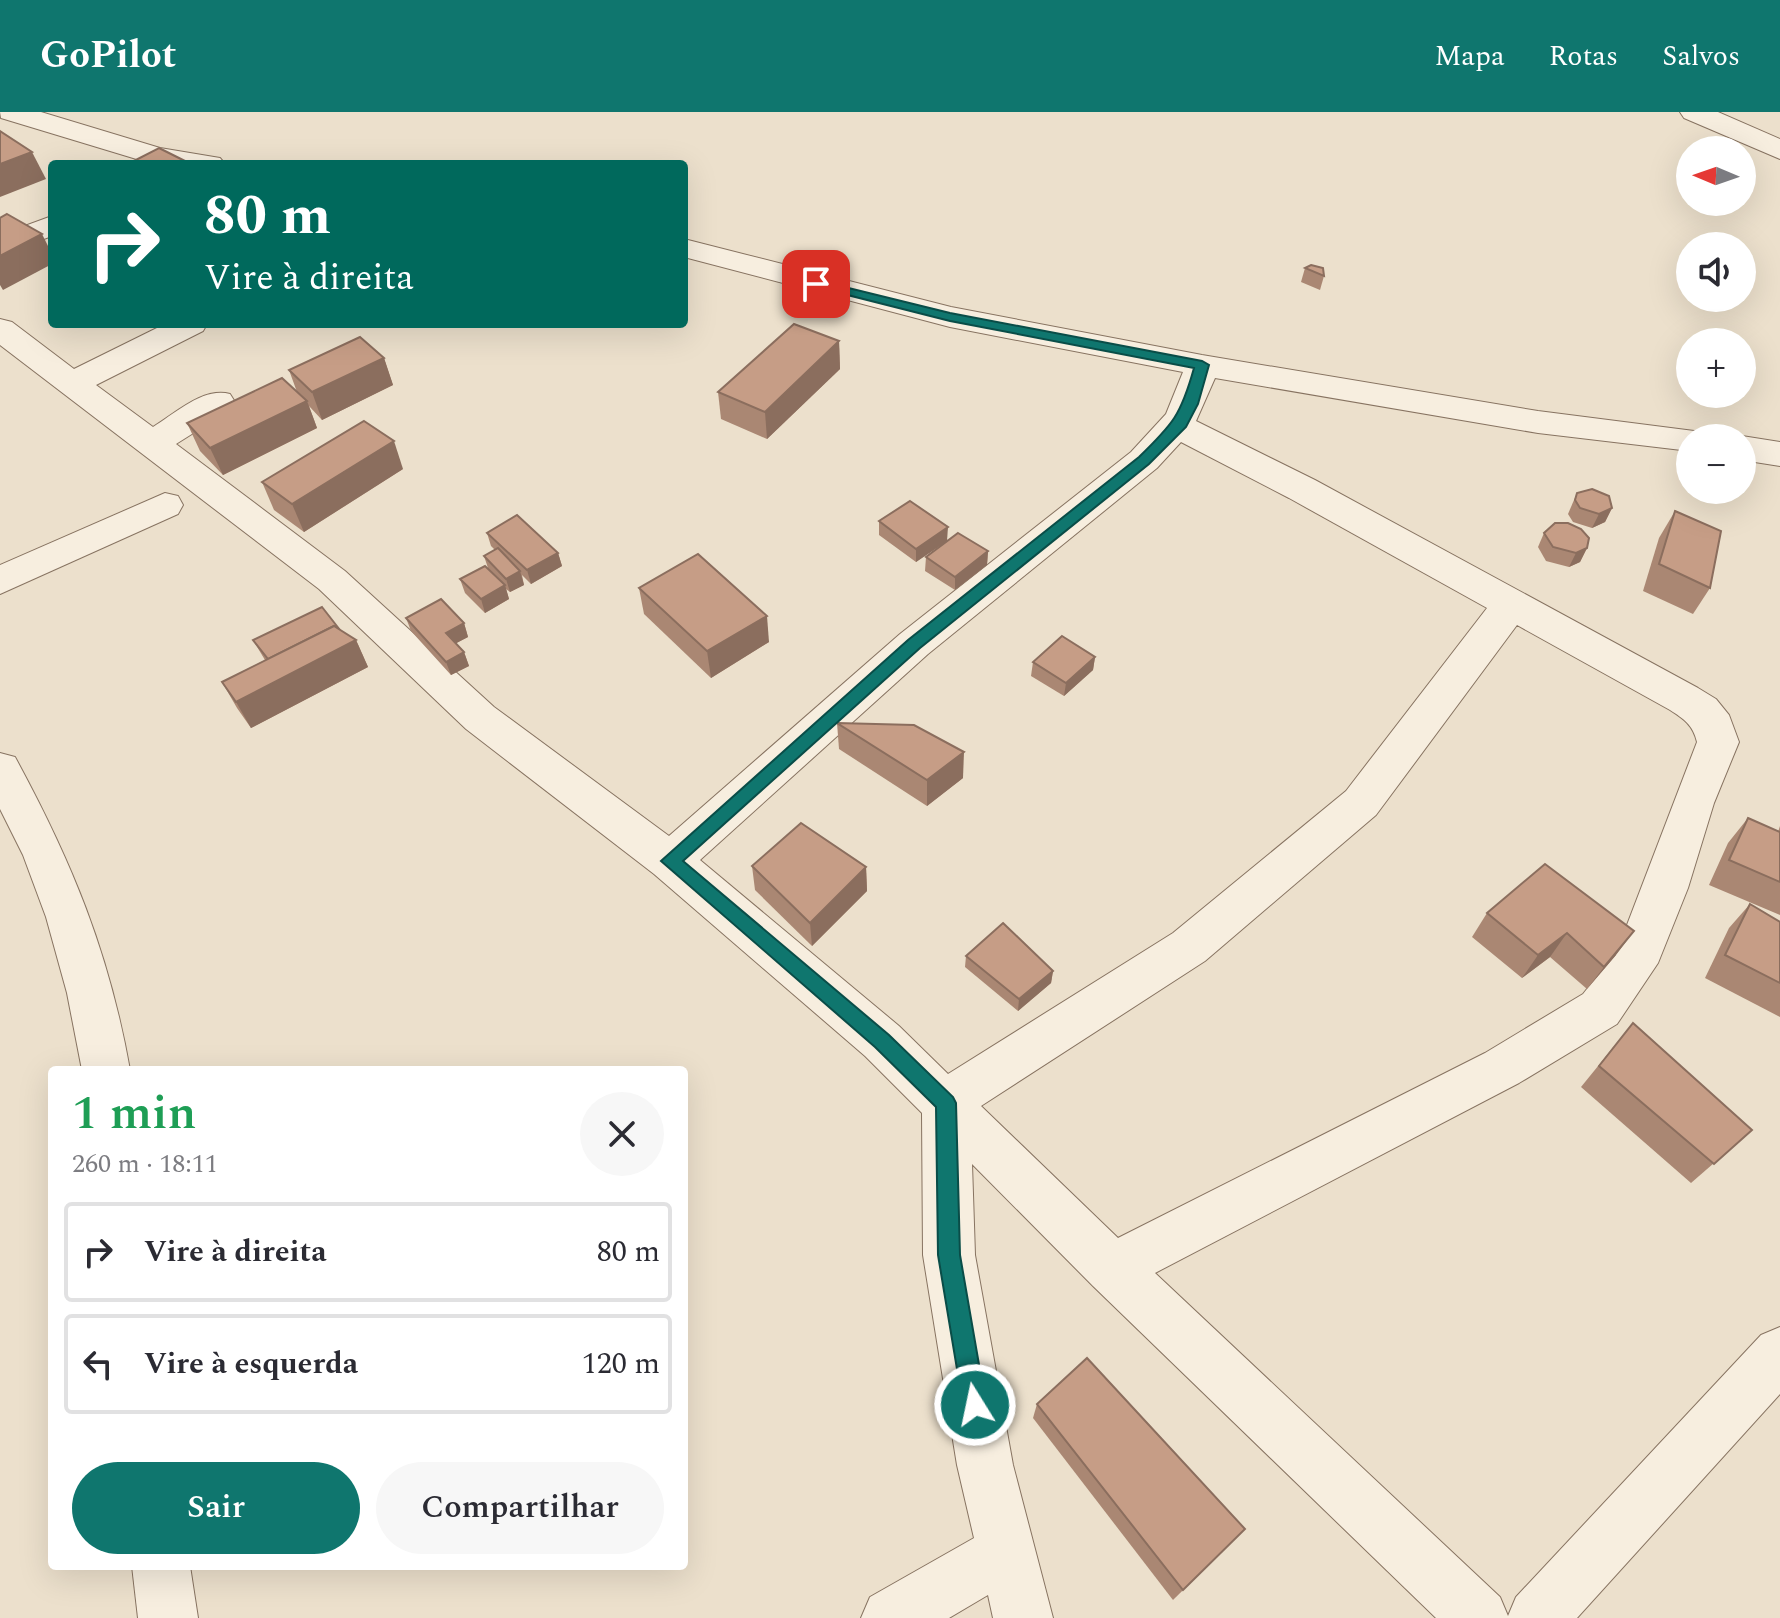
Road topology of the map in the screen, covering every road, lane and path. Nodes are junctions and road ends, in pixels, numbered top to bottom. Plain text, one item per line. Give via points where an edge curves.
1 (11, 112) edge
2 (1694, 112) edge
3 (84, 135) junction
4 (1780, 150) edge
5 (48, 151) dead end
6 (183, 160) edge
7 (48, 227) edge
8 (0, 246) edge
9 (688, 249) edge
10 (129, 328) edge
11 (181, 328) edge
12 (0, 329) edge
13 (1202, 365) junction
14 (60, 375) junction
15 (218, 402) dead end
16 (1179, 427) junction
17 (1676, 438) edge
18 (153, 443) junction
19 (1756, 450) edge
20 (1780, 454) edge
21 (165, 505) dead end
22 (0, 581) edge
23 (1511, 605) junction
24 (0, 769) edge
25 (670, 861) junction
26 (105, 1066) edge
27 (946, 1103) junction
28 (1112, 1268) junction
29 (1780, 1354) edge
30 (1006, 1552) junction
31 (162, 1570) edge
32 (168, 1618) edge
33 (891, 1618) edge
34 (1023, 1618) edge
35 (1479, 1618) edge
36 (1537, 1618) edge

1 - 3 street
2 - 4 street
3 - 5 street
3 - 6 street
7 - 8 street
9 - 13 street via 950,317
10 - 14 street
11 - 14 street
12 - 14 street
13 - 16 street
13 - 17 street via 1538,422
14 - 18 street
15 - 18 street
16 - 23 street
16 - 25 street via 914,644
18 - 25 street via 332,580 480,718
19 - 20 street
21 - 22 street
23 - 27 street via 1361,803 1189,947
23 - 28 street via 1684,699 1714,726 1718,742 1635,963 1600,1009 1502,1068
24 - 26 street via 49,865 70,920 97,1013
25 - 27 street via 882,1041
27 - 28 street
27 - 30 street via 949,1255 985,1465
28 - 35 street
29 - 36 street
30 - 33 street
30 - 34 street
31 - 32 street

